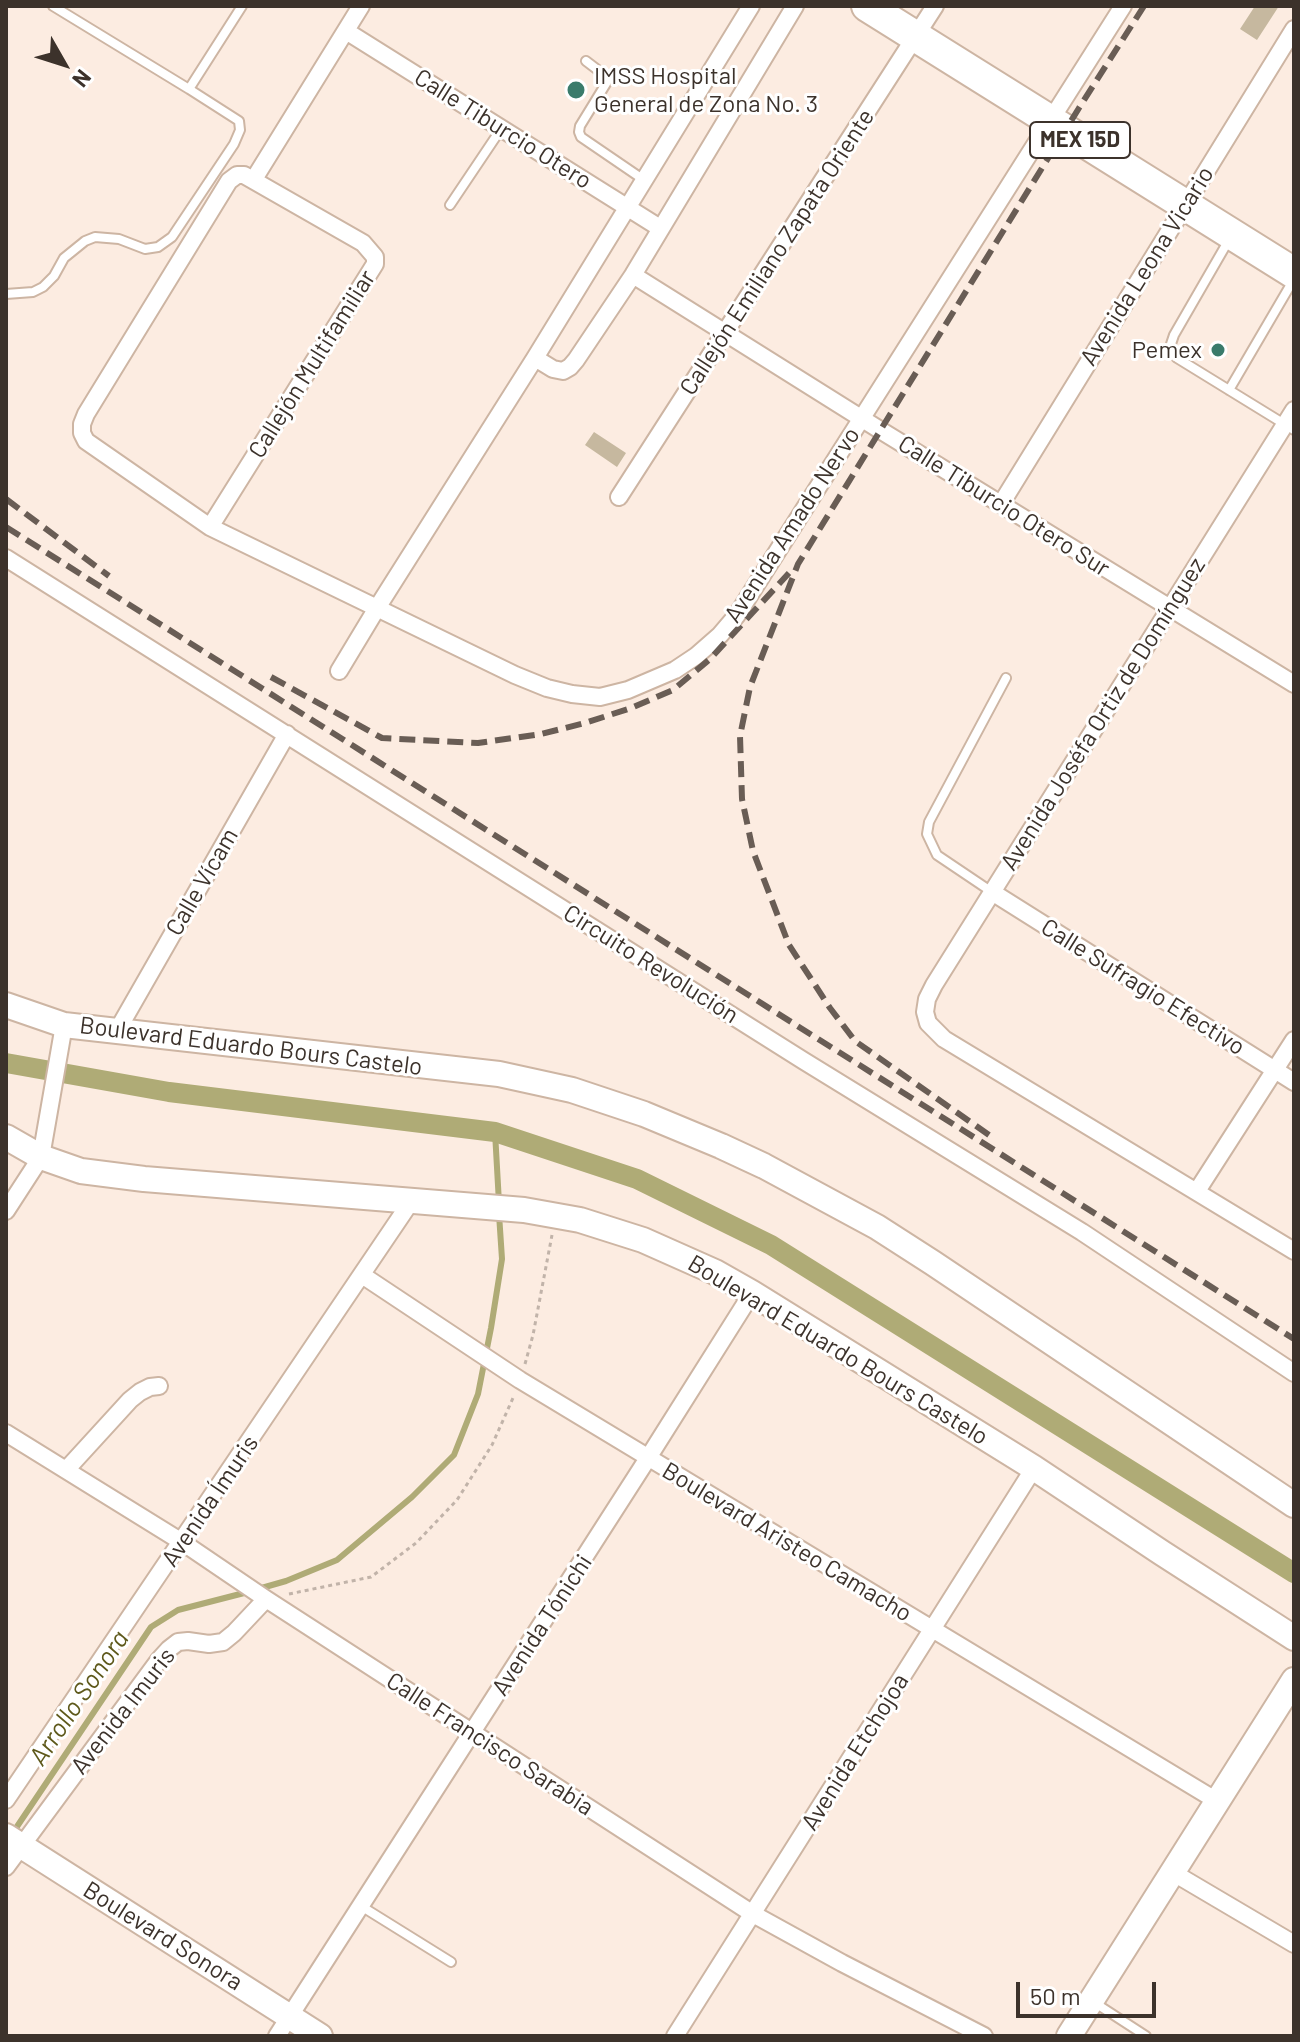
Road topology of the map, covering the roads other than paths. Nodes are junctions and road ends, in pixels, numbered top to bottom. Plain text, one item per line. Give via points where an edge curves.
1 (53, 6) edge
2 (242, 6) edge
3 (361, 6) edge
4 (751, 6) edge
5 (795, 6) edge
6 (867, 6) edge
7 (935, 6) edge
8 (1123, 6) edge
9 (1294, 29) edge
10 (346, 31) junction
11 (916, 36) junction
12 (586, 61) dead end
13 (189, 89) junction
14 (1050, 121) junction
15 (501, 128) junction
16 (246, 177) junction
17 (644, 180) junction
18 (450, 205) dead end
19 (1185, 205) junction
20 (627, 207) junction
21 (660, 228) junction
22 (1232, 235) junction
23 (633, 275) junction
24 (1294, 275) edge
25 (6, 294) edge
26 (725, 332) junction
27 (535, 358) junction
28 (1229, 390) junction
29 (862, 418) junction
30 (1291, 422) edge
31 (619, 497) dead end
32 (1001, 504) junction
33 (210, 527) junction
34 (6, 558) edge
35 (377, 608) junction
36 (1170, 608) junction
37 (339, 671) dead end
38 (1006, 678) dead end
39 (1294, 684) edge
40 (287, 734) junction
41 (992, 892) junction
42 (6, 1005) edge
43 (63, 1031) junction
44 (117, 1031) junction
45 (1294, 1040) edge
46 (1275, 1070) junction
47 (1294, 1082) edge
48 (6, 1137) edge
49 (42, 1152) junction
50 (1197, 1191) junction
51 (412, 1200) junction
52 (6, 1211) edge
53 (1294, 1251) edge
54 (362, 1275) junction
55 (752, 1293) junction
56 (1294, 1373) edge
57 (159, 1386) dead end
58 (6, 1433) edge
59 (648, 1458) junction
60 (1034, 1468) junction
61 (66, 1470) junction
62 (1294, 1505) edge
63 (182, 1542) junction
64 (266, 1599) junction
65 (931, 1629) junction
66 (1294, 1638) edge
67 (1294, 1680) edge
68 (472, 1732) junction
69 (6, 1800) edge
70 (1217, 1801) junction
71 (13, 1841) edge
72 (6, 1867) edge
73 (1172, 1872) junction
74 (361, 1906) junction
75 (753, 1914) junction
76 (1294, 1944) edge
77 (451, 1962) dead end
78 (1091, 2001) junction
79 (284, 2026) edge
80 (320, 2036) edge
81 (675, 2036) edge
82 (984, 2036) edge
83 (1069, 2036) edge
84 (1146, 2036) edge

1 - 13 lane
2 - 13 lane
3 - 10 street
4 - 17 street
5 - 21 street
6 - 11 highway, MEX 15D
7 - 11 street, Callejón Emiliano Zapata Oriente
8 - 14 street, Avenida Amado Nervo
9 - 19 street, Avenida Leona Vicario
10 - 15 street, Calle Tiburcio Otero
10 - 16 street
11 - 14 highway, MEX 15D
11 - 26 street, Callejón Emiliano Zapata Oriente
12 - 17 lane via 607,82 580,126 581,137
13 - 25 lane via 239,121 240,130 172,237 145,249 95,237 64,258 43,287
14 - 19 highway, MEX 15D
14 - 29 street, Avenida Amado Nervo
15 - 18 lane
15 - 20 street, Calle Tiburcio Otero
16 - 33 street, Avenida Amado Nervo via 229,181 82,424 92,446
16 - 33 street, Callejón Multifamiliar via 363,243 375,264
17 - 20 street
19 - 22 highway, MEX 15D
19 - 32 street, Avenida Leona Vicario
20 - 21 street, Calle Tiburcio Otero
20 - 27 street
21 - 23 street
22 - 24 highway, MEX 15D
22 - 28 lane via 1171,344 1177,358
23 - 26 street, Calle Tiburcio Otero Sur
23 - 27 street via 570,367 553,369
24 - 28 lane
26 - 29 street, Calle Tiburcio Otero Sur
26 - 31 street, Callejón Emiliano Zapata Oriente
27 - 35 street
28 - 30 lane
29 - 32 street, Calle Tiburcio Otero Sur
29 - 35 street, Avenida Amado Nervo via 737,615 696,656 650,682 600,697 547,688
30 - 36 street, Avenida Joséfa Ortiz de Domínguez
32 - 36 street, Calle Tiburcio Otero Sur
33 - 35 street, Avenida Amado Nervo
34 - 40 street, Circuito Revolución
35 - 37 street
36 - 39 street, Calle Tiburcio Otero Sur
36 - 41 street, Avenida Joséfa Ortiz de Domínguez
38 - 41 lane via 927,834 937,855
40 - 44 street, Calle Vícam
40 - 56 street, Circuito Revolución via 1069,1224
41 - 46 street, Calle Sufragio Efectivo
41 - 50 street, Avenida Joséfa Ortiz de Domínguez via 927,999 928,1023 944,1039
42 - 43 main road, Boulevard Eduardo Bours Castelo
43 - 44 main road, Boulevard Eduardo Bours Castelo
43 - 49 street
44 - 62 main road, Boulevard Eduardo Bours Castelo via 499,1074 572,1090 684,1130 877,1227
45 - 46 street
46 - 47 street, Calle Sufragio Efectivo
46 - 50 street
48 - 49 main road, Boulevard Eduardo Bours Castelo
49 - 51 main road, Boulevard Eduardo Bours Castelo via 71,1169 103,1175
49 - 52 street
50 - 53 street
51 - 54 street, Avenida Ímuris
51 - 55 main road, Boulevard Eduardo Bours Castelo via 556,1215 601,1226 643,1240
54 - 59 street, Boulevard Aristeo Camacho
54 - 63 street, Avenida Ímuris
55 - 59 street, Avenida Tónichi
55 - 60 main road, Boulevard Eduardo Bours Castelo
57 - 61 street via 130,1400
58 - 61 street, Calle Francisco Sarabia
59 - 65 street, Boulevard Aristeo Camacho
59 - 68 street, Avenida Tónichi
60 - 65 street, Avenida Etchojoa
60 - 66 main road, Boulevard Eduardo Bours Castelo
61 - 63 street, Calle Francisco Sarabia
63 - 64 street, Calle Francisco Sarabia
63 - 69 street, Avenida Ímuris
64 - 68 street, Calle Francisco Sarabia
64 - 71 street, Avenida Imuris via 223,1642 178,1642 169,1649
65 - 70 street, Boulevard Aristeo Camacho
65 - 75 street, Avenida Etchojoa
67 - 70 main road
68 - 74 street, Avenida Tónichi
68 - 75 street, Calle Francisco Sarabia
70 - 73 main road
71 - 72 street, Avenida Imuris
71 - 79 main road, Boulevard Sonora
73 - 76 street
73 - 78 main road
74 - 77 lane
74 - 79 street, Avenida Tónichi
75 - 81 street, Avenida Etchojoa
75 - 82 street, Calle Francisco Sarabia
78 - 83 main road
78 - 84 lane
79 - 80 main road, Boulevard Sonora

